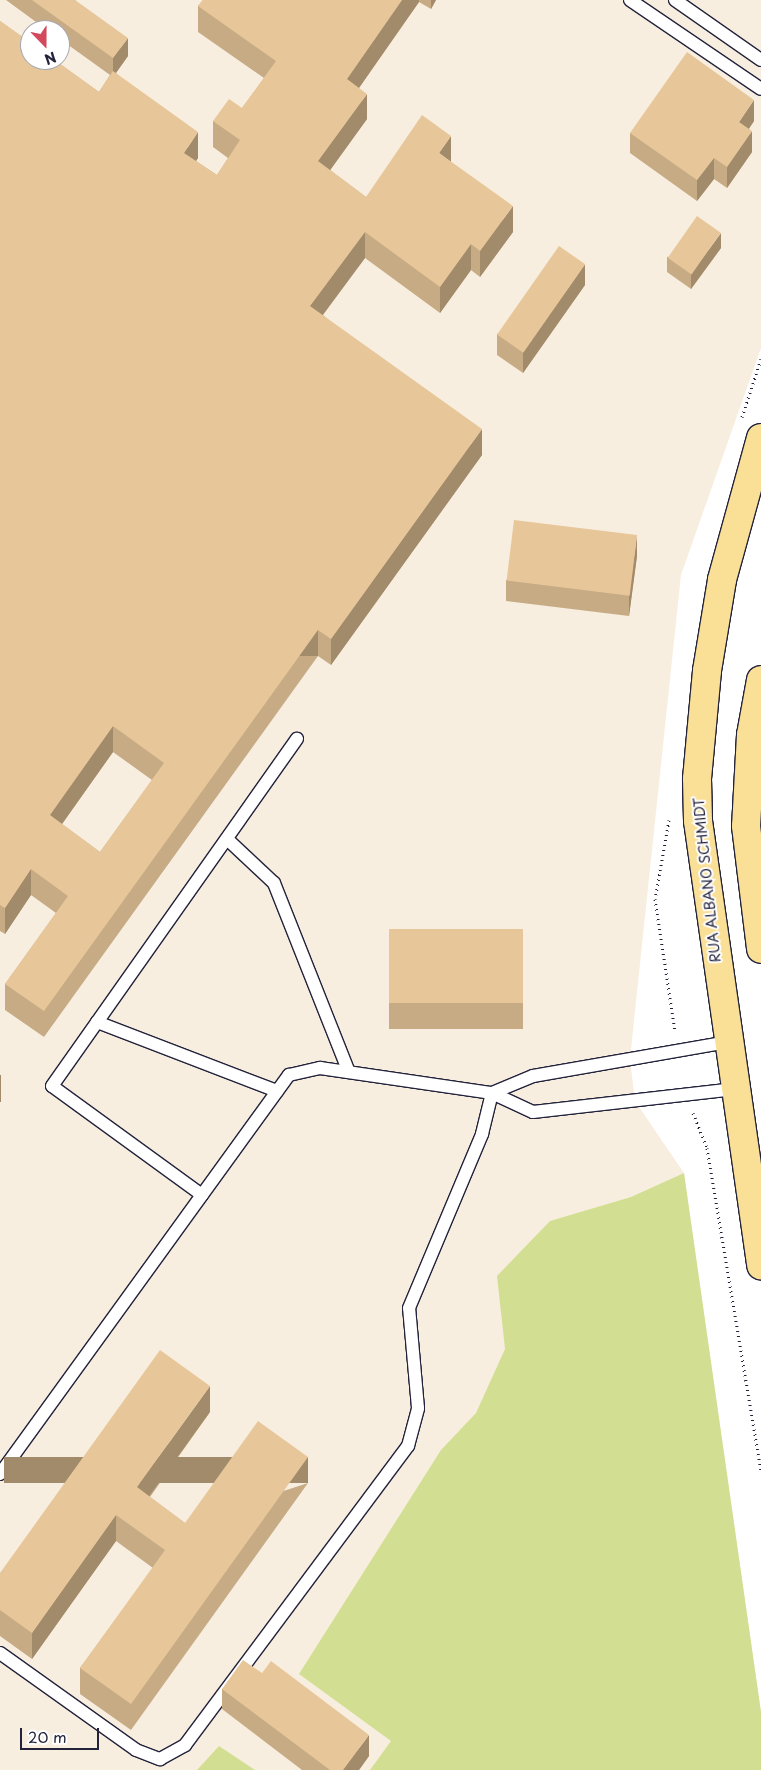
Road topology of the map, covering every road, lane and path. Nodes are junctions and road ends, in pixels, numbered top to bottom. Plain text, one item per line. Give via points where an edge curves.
1 (630, 0) edge
2 (674, 0) edge
3 (761, 60) edge
4 (761, 90) edge
5 (761, 438) edge
6 (761, 680) edge
7 (297, 739) dead end
8 (227, 839) junction
9 (761, 949) edge
10 (97, 1022) junction
11 (727, 1042) junction
12 (349, 1072) junction
13 (735, 1089) junction
14 (277, 1091) junction
15 (492, 1093) junction
16 (202, 1195) junction
17 (761, 1266) edge
18 (1, 1469) edge
19 (0, 1654) edge

1 - 4 lane
2 - 3 lane
5 - 11 main road, RUA ALBANO SCHMIDT via 722,580 707,671 697,779 698,820
6 - 9 main road via 751,735 746,826
7 - 8 lane
8 - 10 lane
8 - 12 lane via 274,883
10 - 14 lane
10 - 16 lane via 52,1086
11 - 13 main road, RUA ALBANO SCHMIDT
11 - 15 lane via 532,1076
12 - 14 lane via 320,1068 288,1075
12 - 15 lane
13 - 15 lane via 533,1112
13 - 17 main road, RUA ALBANO SCHMIDT
14 - 16 lane
15 - 19 lane via 482,1134 409,1308 418,1408 408,1446 184,1745 160,1759 136,1750
16 - 18 lane

